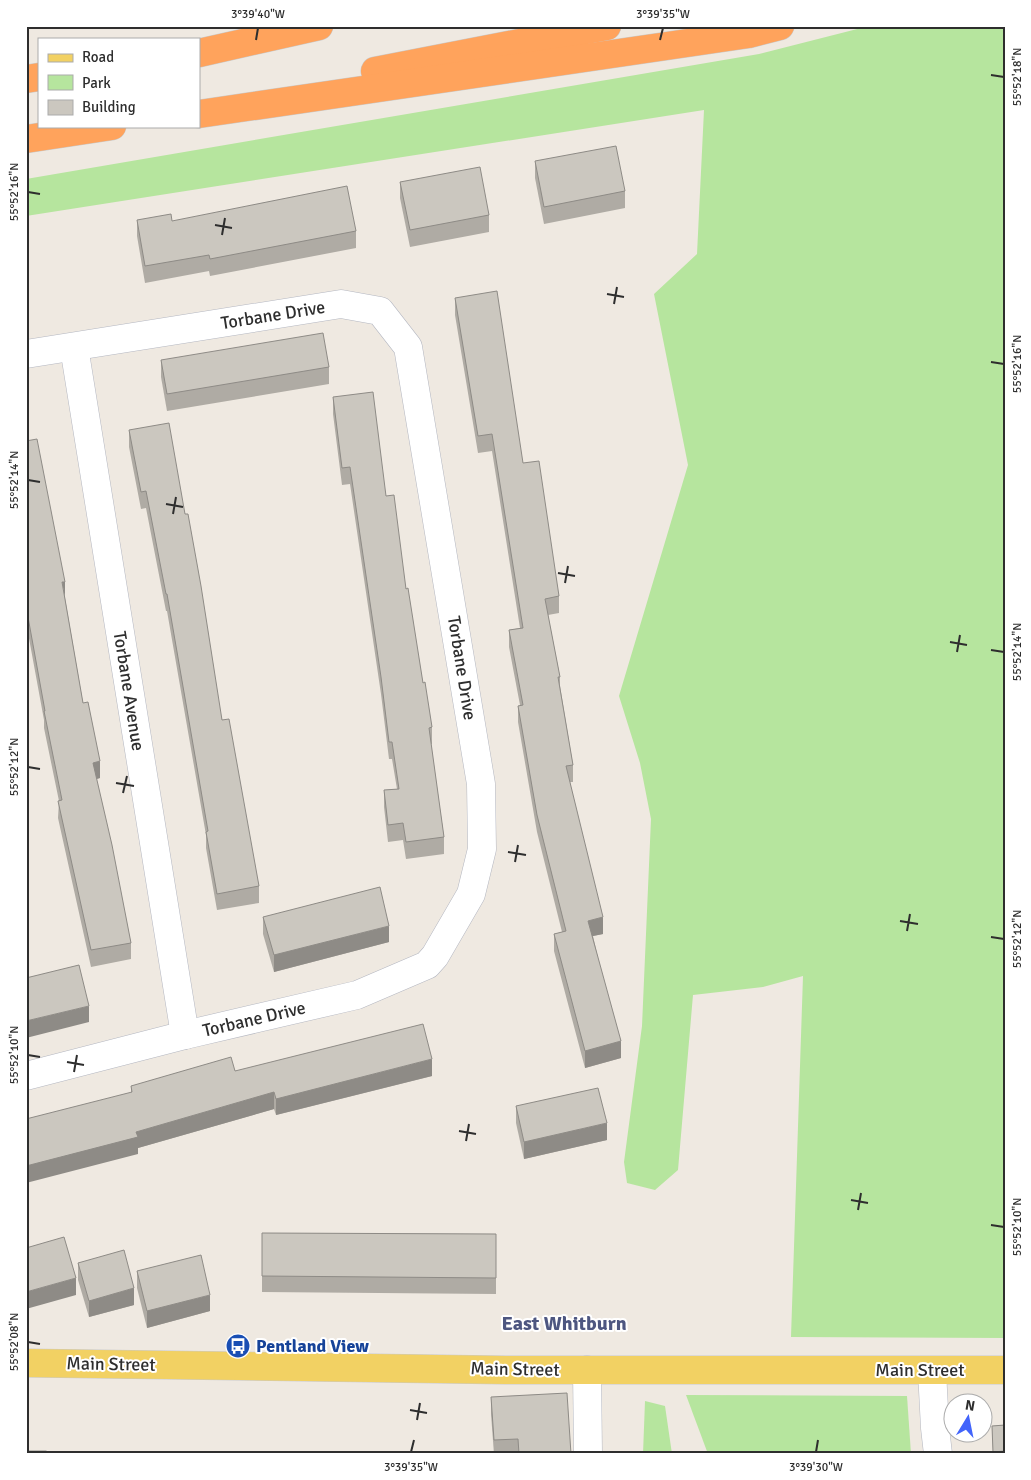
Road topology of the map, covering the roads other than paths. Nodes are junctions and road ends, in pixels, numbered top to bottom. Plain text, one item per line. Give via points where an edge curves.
1 (319, 26) edge
2 (607, 26) edge
3 (780, 26) edge
4 (200, 53) edge
5 (200, 104) edge
6 (200, 114) edge
7 (74, 128) edge
8 (98, 128) edge
9 (26, 138) edge
10 (74, 347) junction
11 (26, 354) edge
12 (185, 1035) junction
13 (26, 1076) edge
14 (26, 1363) edge
15 (599, 1370) junction
16 (1005, 1370) edge
17 (932, 1371) junction
18 (588, 1454) edge
19 (938, 1454) edge

1 - 4 highway
2 - 5 highway
3 - 6 highway via 749,34
7 - 9 highway
8 - 9 highway
10 - 11 street, Torbane Drive
10 - 12 street, Torbane Avenue
10 - 12 street, Torbane Drive via 341,304 380,311 408,347 481,784 482,849 471,894 435,956 427,964 357,995
12 - 13 street, Torbane Drive
14 - 15 main road, Main Street
15 - 17 main road, Main Street
15 - 18 street
16 - 17 main road, Main Street
17 - 19 street

